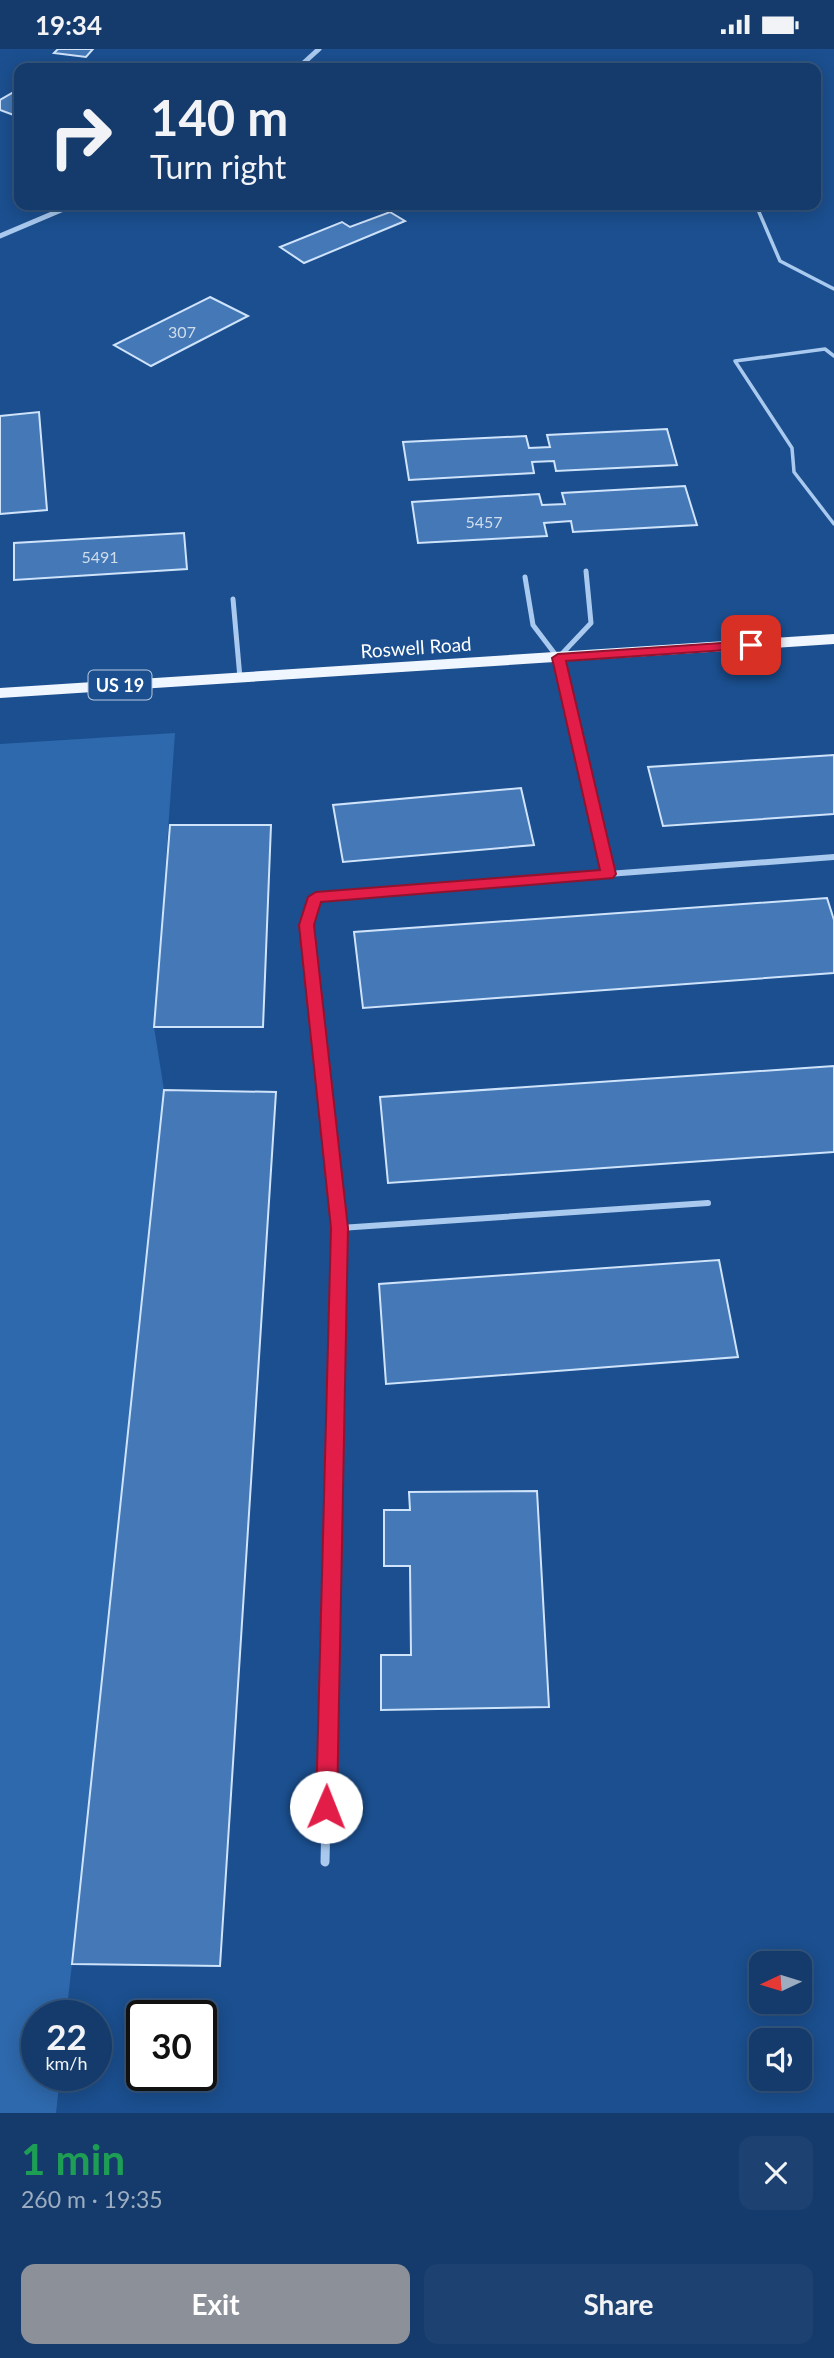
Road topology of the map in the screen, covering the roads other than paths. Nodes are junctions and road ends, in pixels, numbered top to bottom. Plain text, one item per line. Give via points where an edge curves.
1 (319, 49) edge
2 (304, 63) edge
3 (61, 210) edge
4 (758, 210) edge
5 (0, 236) edge
6 (834, 289) edge
7 (834, 356) edge
8 (834, 524) edge
9 (586, 572) dead end
10 (525, 577) dead end
11 (233, 599) dead end
12 (834, 639) edge
13 (558, 658) junction
14 (240, 678) junction
15 (0, 693) edge
16 (834, 857) edge
17 (608, 874) junction
18 (708, 1203) dead end
19 (340, 1228) junction
20 (325, 1862) dead end

1 - 2 street
3 - 5 street
4 - 6 lane via 780,261
7 - 8 lane via 825,349 735,361 792,448 794,472
9 - 13 lane via 591,624
10 - 13 lane via 533,625
11 - 14 lane
12 - 13 main road, Roswell Road / US 19
13 - 14 main road, Roswell Road / US 19
13 - 17 street
14 - 15 main road, Roswell Road / US 19
16 - 17 street
17 - 19 street via 316,897 307,925
18 - 19 street
19 - 20 street

